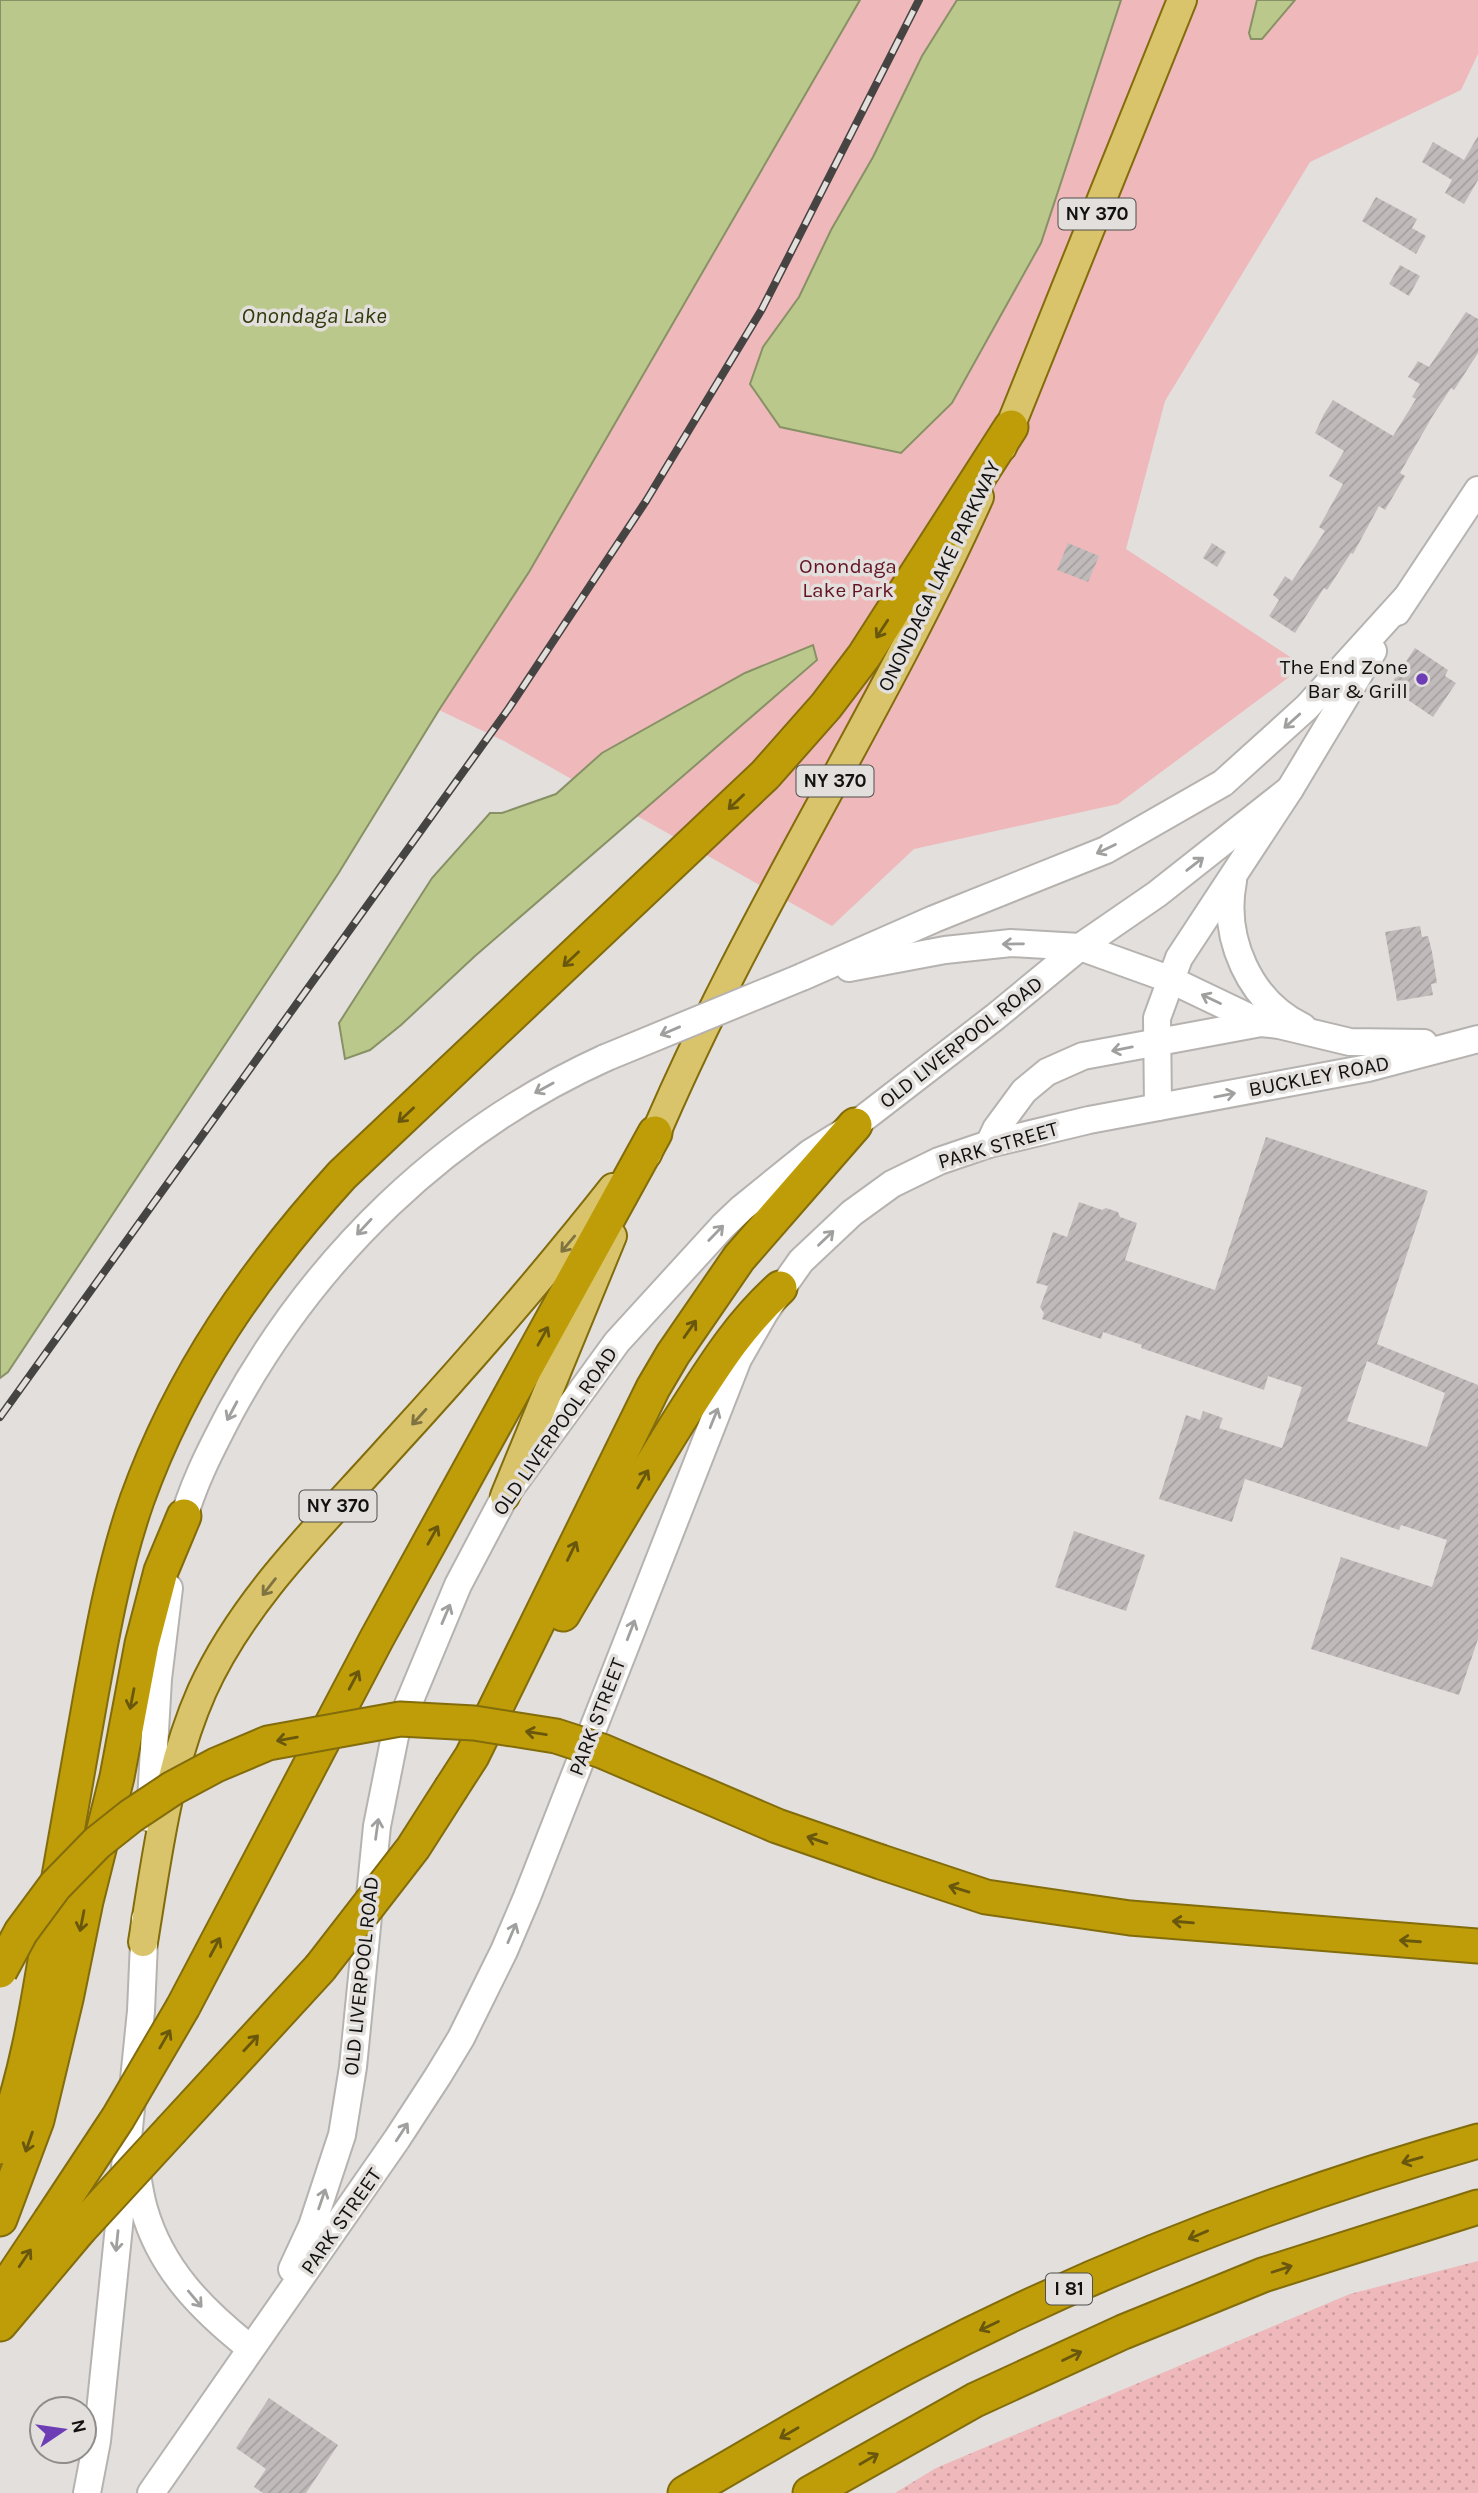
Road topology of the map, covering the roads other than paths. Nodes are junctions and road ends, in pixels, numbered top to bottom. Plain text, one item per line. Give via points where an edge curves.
1 (1182, 0) edge
2 (1011, 427) junction
3 (1478, 490) edge
4 (1405, 599) junction
5 (1290, 789) junction
6 (1235, 872) junction
7 (1080, 947) junction
8 (802, 977) junction
9 (1169, 979) junction
10 (1261, 1023) junction
11 (1321, 1035) junction
12 (1473, 1040) edge
13 (1157, 1042) junction
14 (1158, 1107) junction
15 (855, 1125) junction
16 (655, 1133) junction
17 (989, 1144) junction
18 (780, 1288) junction
19 (505, 1496) junction
20 (184, 1517) junction
21 (452, 1787) junction
22 (143, 1942) junction
23 (1478, 1946) edge
24 (0, 1971) edge
25 (128, 2124) junction
26 (1478, 2141) edge
27 (0, 2147) edge
28 (1478, 2207) edge
29 (0, 2219) edge
30 (64, 2225) junction
31 (0, 2295) edge
32 (0, 2324) edge
33 (250, 2348) junction
34 (87, 2493) edge
35 (151, 2493) edge
36 (685, 2493) edge
37 (810, 2493) edge

1 - 2 main road, ONONDAGA LAKE PARKWAY / NY 370
2 - 16 main road, ONONDAGA LAKE PARKWAY / NY 370 via 955,551 745,944
2 -> 27 highway via 864,656 826,706 765,775 342,1175 245,1292 196,1370 137,1499 113,1580 30,2042
3 - 4 main road, OLD LIVERPOOL ROAD
4 - 5 main road, OLD LIVERPOOL ROAD
4 -> 8 main road via 1307,707 1223,783 1106,850
5 - 6 main road, OLD LIVERPOOL ROAD
7 -> 5 main road, OLD LIVERPOOL ROAD via 1157,894
6 - 9 main road, OLD LIVERPOOL ROAD
6 - 11 main road via 1229,916 1236,952 1252,982 1279,1011
7 -> 8 main road via 1011,943 945,950
7 - 9 main road
7 - 15 main road, OLD LIVERPOOL ROAD
8 -> 20 main road, bridge via 605,1058 537,1092 424,1172 341,1251 258,1362 213,1445
10 -> 9 main road
9 - 13 main road, OLD LIVERPOOL ROAD via 1157,1018
10 - 11 main road
10 - 13 main road
11 - 12 main road via 1350,1042 1404,1044
14 -> 12 main road, BUCKLEY ROAD via 1368,1068
13 - 14 main road, OLD LIVERPOOL ROAD
13 -> 17 main road via 1083,1056 1047,1072 1024,1091
14 - 17 main road, PARK STREET
19 -> 15 main road, OLD LIVERPOOL ROAD via 617,1342 723,1226 810,1153
21 -> 15 highway via 472,1756 673,1354 739,1258
16 - 19 main road, NY 370
16 -> 22 main road, NY 370 via 575,1236 292,1557 231,1635 189,1722 168,1794
30 -> 16 highway, bridge via 377,1638
18 -> 17 main road, PARK STREET via 852,1213 892,1184
21 -> 18 highway via 496,1731 730,1340
33 -> 18 main road, PARK STREET via 397,2139 461,2038 527,1897 738,1359
33 -> 19 main road, OLD LIVERPOOL ROAD / NY 370 via 313,2226 342,2135 377,1826 395,1736 458,1585
20 - 22 main road via 170,1582 158,1679
20 -> 29 highway via 161,1571 142,1644 117,1777 37,2120
30 -> 21 highway, bridge via 172,2129 320,1968 413,1849
22 - 25 main road, NY 370 via 141,2011
23 -> 24 highway, bridge via 1130,1918 986,1897 777,1826 556,1736 474,1723 400,1719 268,1743 173,1787 97,1843 55,1886 21,1932
25 -> 33 main road, NY 370 via 144,2208 161,2252 200,2306
25 -> 34 main road, NY 370 via 97,2441
26 -> 36 highway, I 81 via 1221,2225 1043,2300 882,2380
37 -> 28 highway via 975,2400 1123,2332 1264,2274
31 -> 30 highway
30 - 32 highway
33 - 35 main road, PARK STREET / NY 370

